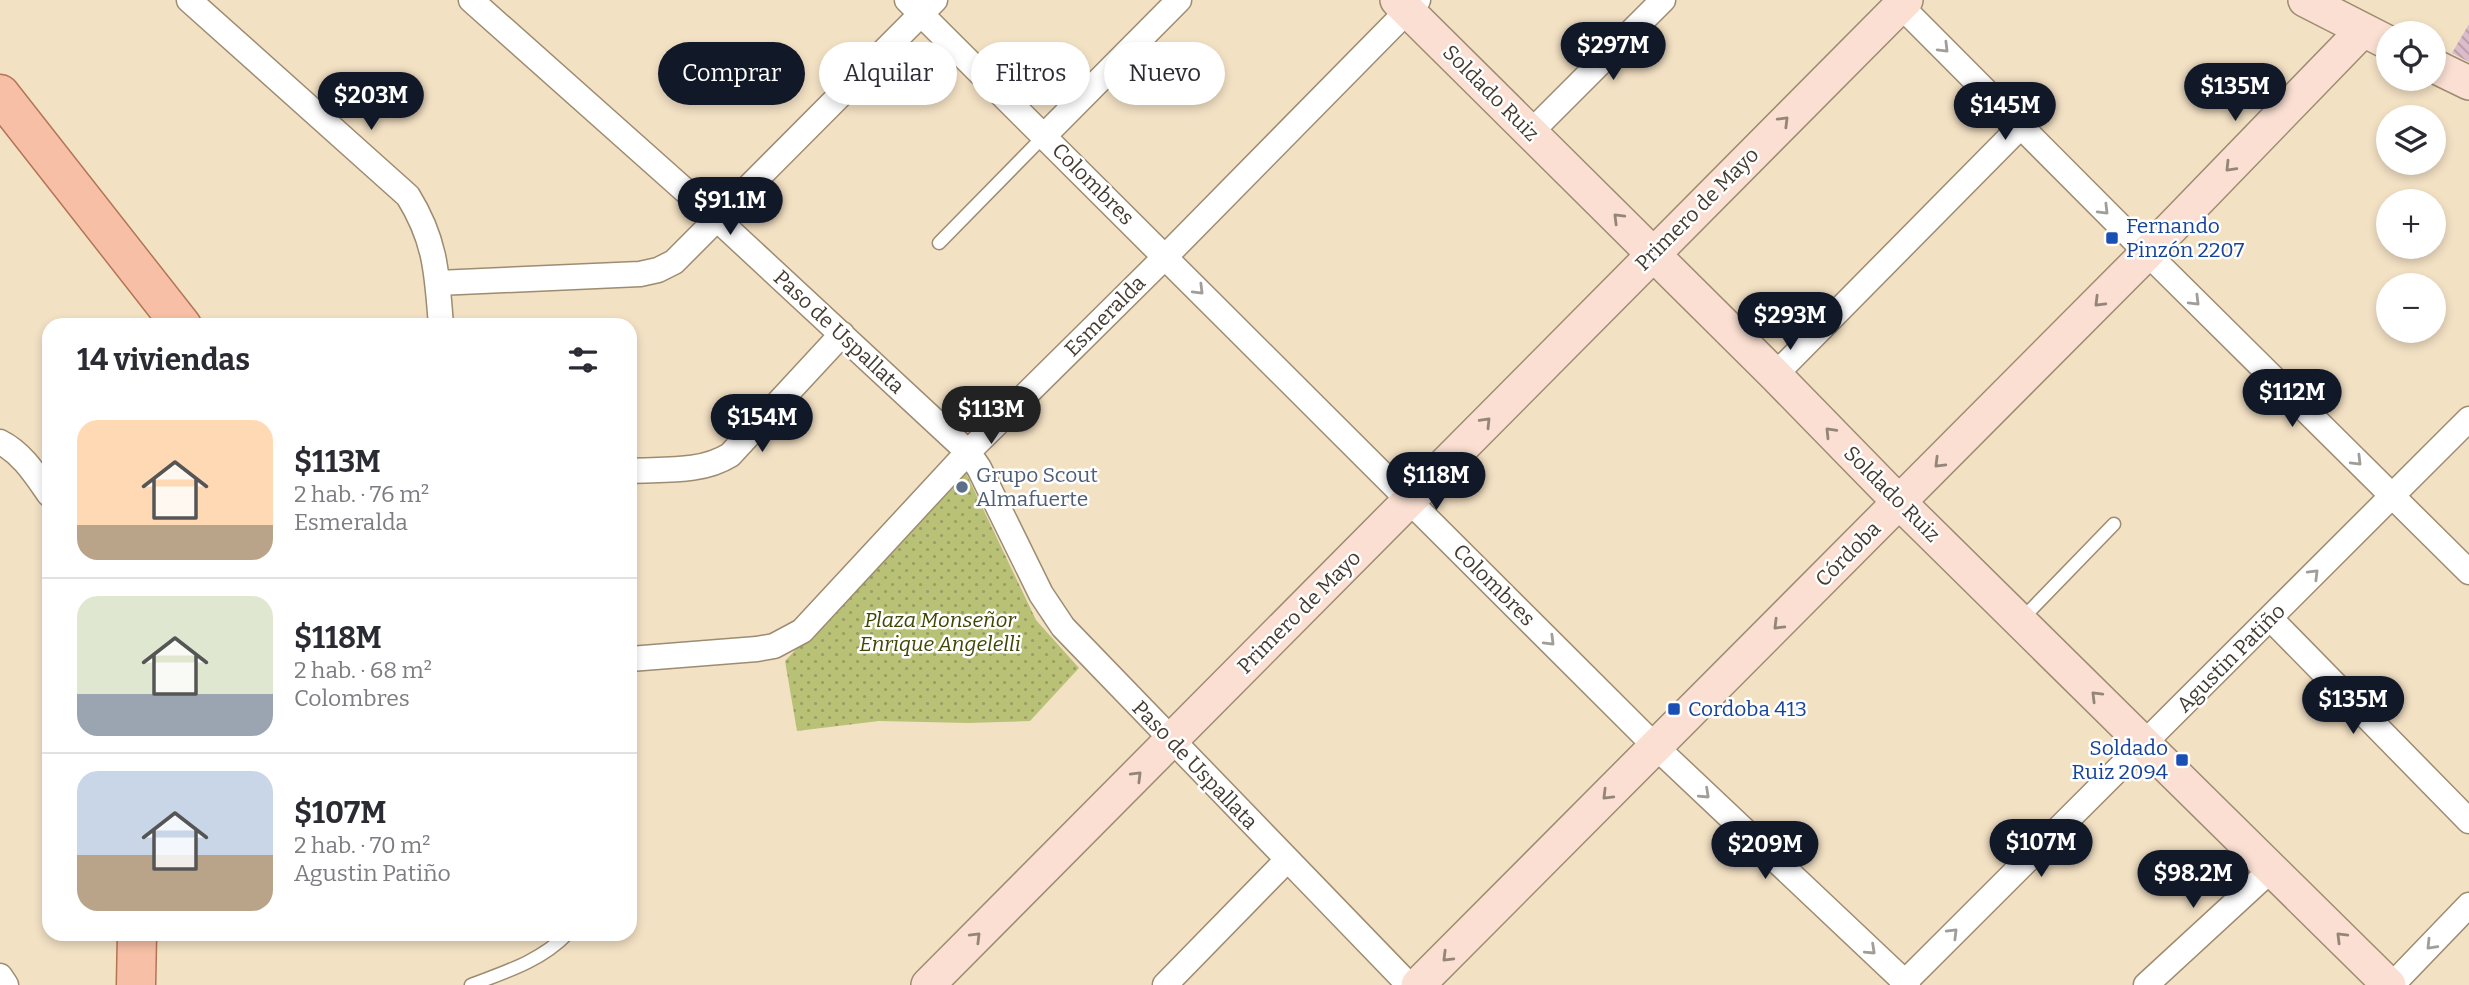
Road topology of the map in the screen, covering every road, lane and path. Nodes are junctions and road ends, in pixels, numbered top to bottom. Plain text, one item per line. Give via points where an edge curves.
1 (189, 0) edge
2 (471, 0) edge
3 (1179, 0) edge
4 (1664, 0) edge
5 (2305, 0) edge
6 (1900, 2) edge
7 (1408, 4) edge
8 (921, 5) edge
9 (2376, 36) edge
10 (2446, 72) edge
11 (2469, 83) edge
12 (5, 111) edge
13 (2021, 126) junction
14 (1531, 132) junction
15 (1044, 136) junction
16 (717, 219) junction
17 (939, 243) dead end
18 (1653, 253) junction
19 (2147, 253) junction
20 (1166, 256) junction
21 (438, 283) junction
22 (174, 318) edge
23 (440, 318) edge
24 (842, 334) junction
25 (1775, 375) junction
26 (2469, 419) edge
27 (0, 442) edge
28 (968, 452) junction
29 (637, 471) edge
30 (42, 484) edge
31 (2392, 496) junction
32 (1410, 500) junction
33 (1900, 503) junction
34 (2114, 524) dead end
35 (2469, 572) edge
36 (2270, 618) junction
37 (2020, 622) junction
38 (637, 658) edge
39 (1172, 741) junction
40 (2144, 744) junction
41 (1656, 747) junction
42 (2469, 821) edge
43 (1287, 860) junction
44 (2272, 869) junction
45 (2469, 905) edge
46 (137, 941) edge
47 (560, 941) edge
48 (0, 976) edge
49 (1905, 984) edge
50 (6, 985) edge
51 (136, 985) edge
52 (471, 985) edge
53 (928, 985) edge
54 (1165, 985) edge
55 (1409, 985) edge
56 (1418, 985) edge
57 (2146, 985) edge
58 (2390, 985) edge

1 - 21 street via 408,195 426,227
2 - 16 street, Paso de Uspallata
3 - 15 street
4 - 14 street
5 - 9 main road
6 -> 13 street
18 -> 6 main road, Primero de Mayo
7 - 14 main road, Soldado Ruiz
7 - 20 street, Esmeralda
8 - 15 street, Colombres
8 - 16 street
9 -> 19 main road, Córdoba
10 - 11 main road
12 - 22 main road
13 -> 19 street
13 - 25 street
18 -> 14 main road, Soldado Ruiz
15 - 17 lane
15 - 20 street, Colombres
16 - 21 street via 674,262 658,271
16 - 24 street, Paso de Uspallata
18 - 25 main road, Soldado Ruiz
32 -> 18 main road, Primero de Mayo
19 -> 31 street
19 -> 33 main road, Córdoba
20 - 28 street, Esmeralda
20 -> 32 street, Colombres
21 - 23 street
24 - 28 street, Paso de Uspallata
24 - 29 street via 730,455 704,467
33 -> 25 main road, Soldado Ruiz
26 - 31 street, Agustin Patiño
27 - 30 street via 27,463
28 - 38 street, Esmeralda via 802,631 757,649
28 - 39 street, Paso de Uspallata via 1051,612
31 - 35 street
36 -> 31 street, Agustin Patiño
32 - 39 main road, Primero de Mayo
32 -> 41 street, Colombres
33 - 37 main road, Soldado Ruiz
33 -> 41 main road, Córdoba
34 - 37 lane
36 - 40 street, Agustin Patiño
36 - 42 street
40 -> 37 main road, Soldado Ruiz
39 - 43 street, Paso de Uspallata
53 -> 39 main road, Primero de Mayo
40 - 44 main road, Soldado Ruiz
49 -> 40 street, Agustin Patiño
41 -> 49 street, Colombres
41 -> 56 main road, Córdoba
43 - 54 street
43 - 55 street, Paso de Uspallata
44 - 57 street
58 -> 44 main road, Soldado Ruiz
45 -> 58 street
46 - 51 main road
47 - 52 lane via 528,963
48 - 50 street

